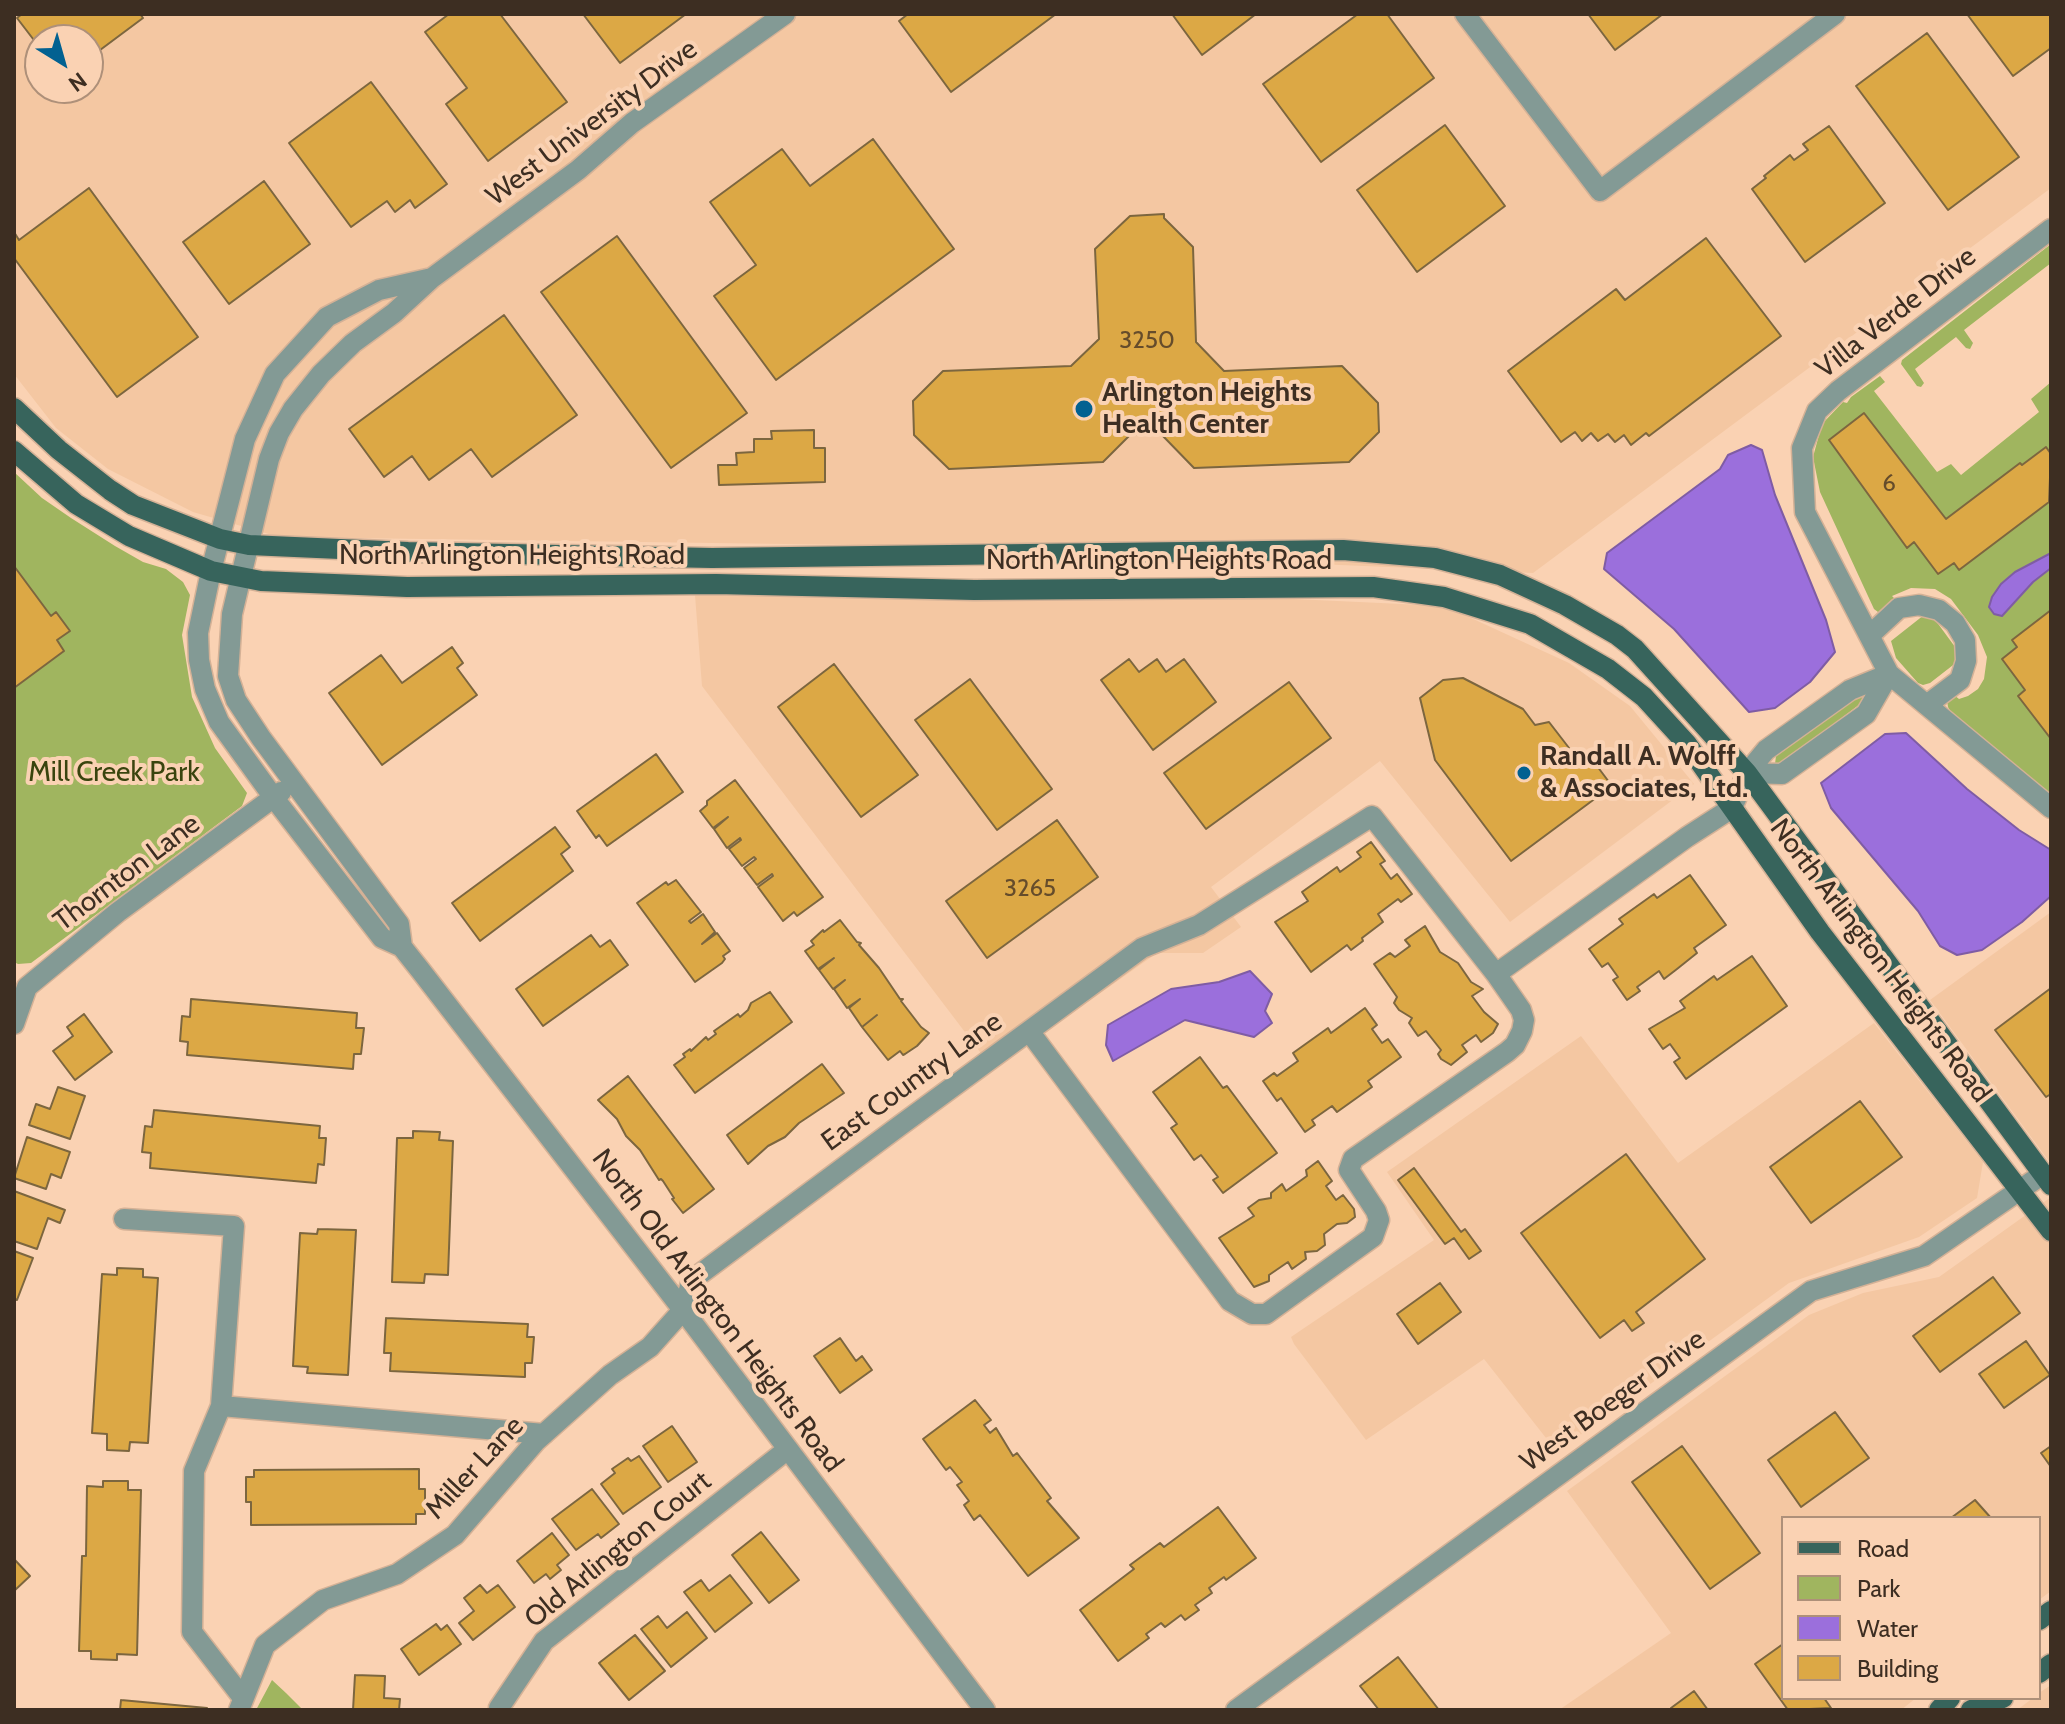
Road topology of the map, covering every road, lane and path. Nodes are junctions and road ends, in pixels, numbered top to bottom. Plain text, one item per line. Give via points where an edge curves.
1 (1465, 14) edge
2 (1835, 14) edge
3 (773, 18) edge
4 (2051, 229) edge
5 (432, 278) junction
6 (14, 408) edge
7 (14, 451) edge
8 (220, 539) junction
9 (249, 545) junction
10 (211, 571) junction
11 (241, 579) junction
12 (1870, 635) junction
13 (1889, 674) junction
14 (1928, 704) junction
15 (1747, 773) junction
16 (294, 782) junction
17 (274, 798) junction
18 (1732, 808) junction
19 (2051, 808) edge
20 (402, 947) junction
21 (1496, 974) junction
22 (21, 982) edge
23 (14, 1024) edge
24 (1029, 1031) junction
25 (2047, 1179) edge
26 (2019, 1192) junction
27 (124, 1219) dead end
28 (2051, 1231) edge
29 (683, 1310) junction
30 (221, 1406) junction
31 (544, 1434) junction
32 (788, 1449) junction
33 (1998, 1700) edge
34 (241, 1704) edge
35 (499, 1708) dead end
36 (985, 1710) edge
37 (1236, 1710) edge
38 (1971, 1710) edge

1 - 2 street via 1600,191
3 - 5 street, West University Drive
4 - 12 street, Villa Verde Drive via 1817,411 1802,448 1805,512
5 - 8 street, North Old Arlington Heights Road via 379,290 327,317 275,374 245,439
5 - 9 street, West University Drive via 353,343 293,409 269,459
6 - 8 main road, North Arlington Heights Road via 37,432 133,505
7 - 10 main road, North Arlington Heights Road via 76,504 129,536
8 - 9 main road, North Arlington Heights Road
8 - 10 street, North Old Arlington Heights Road
9 - 11 street, North Old Arlington Heights Road
9 - 15 main road, North Arlington Heights Road via 712,558 1327,550 1435,558 1500,575 1617,635
10 - 11 main road, North Arlington Heights Road
10 - 17 street, North Old Arlington Heights Road via 198,633 205,689 219,722
11 - 16 street, North Old Arlington Heights Road via 232,614 228,676 236,700
11 - 18 main road, North Arlington Heights Road via 407,587 1373,587 1444,597 1530,624 1608,669 1644,697 1687,744
12 - 13 street, Villa Verde Drive
12 - 14 street via 1899,608 1919,605 1939,610 1955,623 1965,640 1960,680
13 - 14 street, Villa Verde Drive
13 - 15 street via 1850,690 1766,750
13 - 15 street via 1866,714 1782,774
14 - 19 street, Villa Verde Drive
15 - 18 street
15 - 25 main road, North Arlington Heights Road
16 - 17 street, Thornton Lane
16 - 20 street, North Old Arlington Heights Road via 399,924
17 - 20 street, North Old Arlington Heights Road via 382,938
17 - 22 street, Thornton Lane
18 - 21 street
18 - 26 main road, North Arlington Heights Road
20 - 29 street, North Old Arlington Heights Road
21 - 24 street, East Country Lane via 1372,816 1199,925 1142,948
21 - 24 street via 1524,1020 1515,1045 1353,1159 1349,1170 1379,1220 1373,1237 1266,1314 1252,1314 1230,1301
22 - 23 street, Thornton Lane
24 - 29 street, East Country Lane via 692,1280
25 - 26 street, West Boeger Drive
26 - 28 main road, North Arlington Heights Road
26 - 37 street, West Boeger Drive via 1924,1256 1811,1291
27 - 30 street via 234,1226
29 - 31 street, Miller Lane via 650,1347
29 - 32 street, North Old Arlington Heights Road
30 - 31 street
30 - 34 street via 194,1471 192,1632
31 - 34 street, Miller Lane via 455,1535 397,1574 323,1600 265,1645
32 - 35 street, Old Arlington Court via 544,1641
32 - 36 street, North Old Arlington Heights Road
33 - 38 main road

